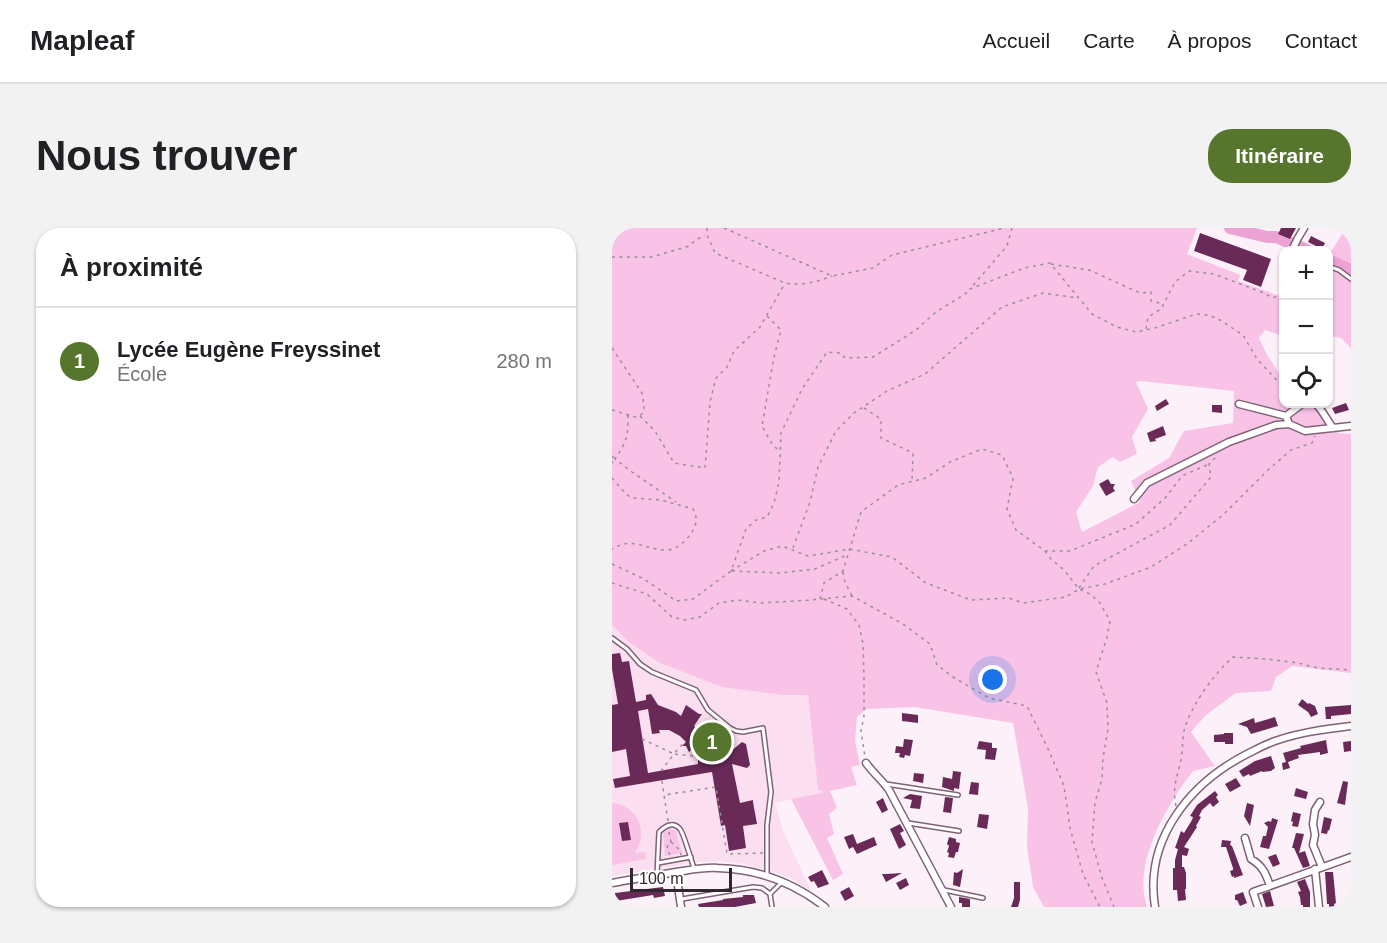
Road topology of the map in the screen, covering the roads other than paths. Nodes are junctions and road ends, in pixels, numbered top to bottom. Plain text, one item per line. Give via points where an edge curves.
1 (1304, 228) edge
2 (1295, 246) edge
3 (1333, 268) edge
4 (1351, 279) edge
5 (1239, 404) dead end
6 (1297, 408) edge
7 (1318, 408) edge
8 (1286, 416) junction
9 (1289, 424) junction
10 (1351, 426) edge
11 (1333, 428) junction
12 (1134, 499) dead end
13 (612, 638) edge
14 (1351, 726) edge
15 (866, 763) road end
16 (885, 784) junction
17 (958, 795) dead end
18 (1320, 802) dead end
19 (906, 823) junction
20 (959, 831) dead end
21 (1245, 838) dead end
22 (691, 857) junction
23 (1351, 857) edge
24 (658, 863) junction
25 (1319, 868) junction
26 (695, 869) junction
27 (676, 872) junction
28 (657, 875) junction
29 (767, 876) junction
30 (782, 882) junction
31 (612, 883) edge
32 (1270, 886) junction
33 (942, 890) junction
34 (770, 894) junction
35 (983, 898) dead end
36 (680, 903) edge
37 (822, 906) edge
38 (772, 907) edge
39 (951, 907) edge
40 (1155, 907) edge
41 (1258, 907) edge
42 (1319, 907) edge

1 - 2 street
3 - 4 lane
5 - 8 street
6 - 8 street
7 - 11 street
8 - 9 street
9 - 11 street via 1305,430
9 - 12 street via 1229,442 1147,483
10 - 11 street
13 - 29 lane via 646,668 696,690 708,710 736,731 763,728 771,792
14 - 40 street via 1276,740 1235,760 1207,780 1186,801 1167,831 1157,856
15 - 16 street
16 - 17 lane
16 - 19 street
18 - 25 street via 1313,824
19 - 20 lane
19 - 33 street
21 - 32 street via 1251,859 1264,869
22 - 24 lane
22 - 24 lane via 680,829 668,825 659,832
22 - 26 lane
23 - 25 street
24 - 28 lane
25 - 32 street
25 - 42 street
26 - 27 street
26 - 29 street via 738,870
27 - 28 street
27 - 36 street
28 - 31 street
29 - 30 street
30 - 34 lane
30 - 37 street
32 - 41 street via 1253,892
33 - 35 lane
33 - 39 street
34 - 36 lane via 753,887
34 - 38 lane

